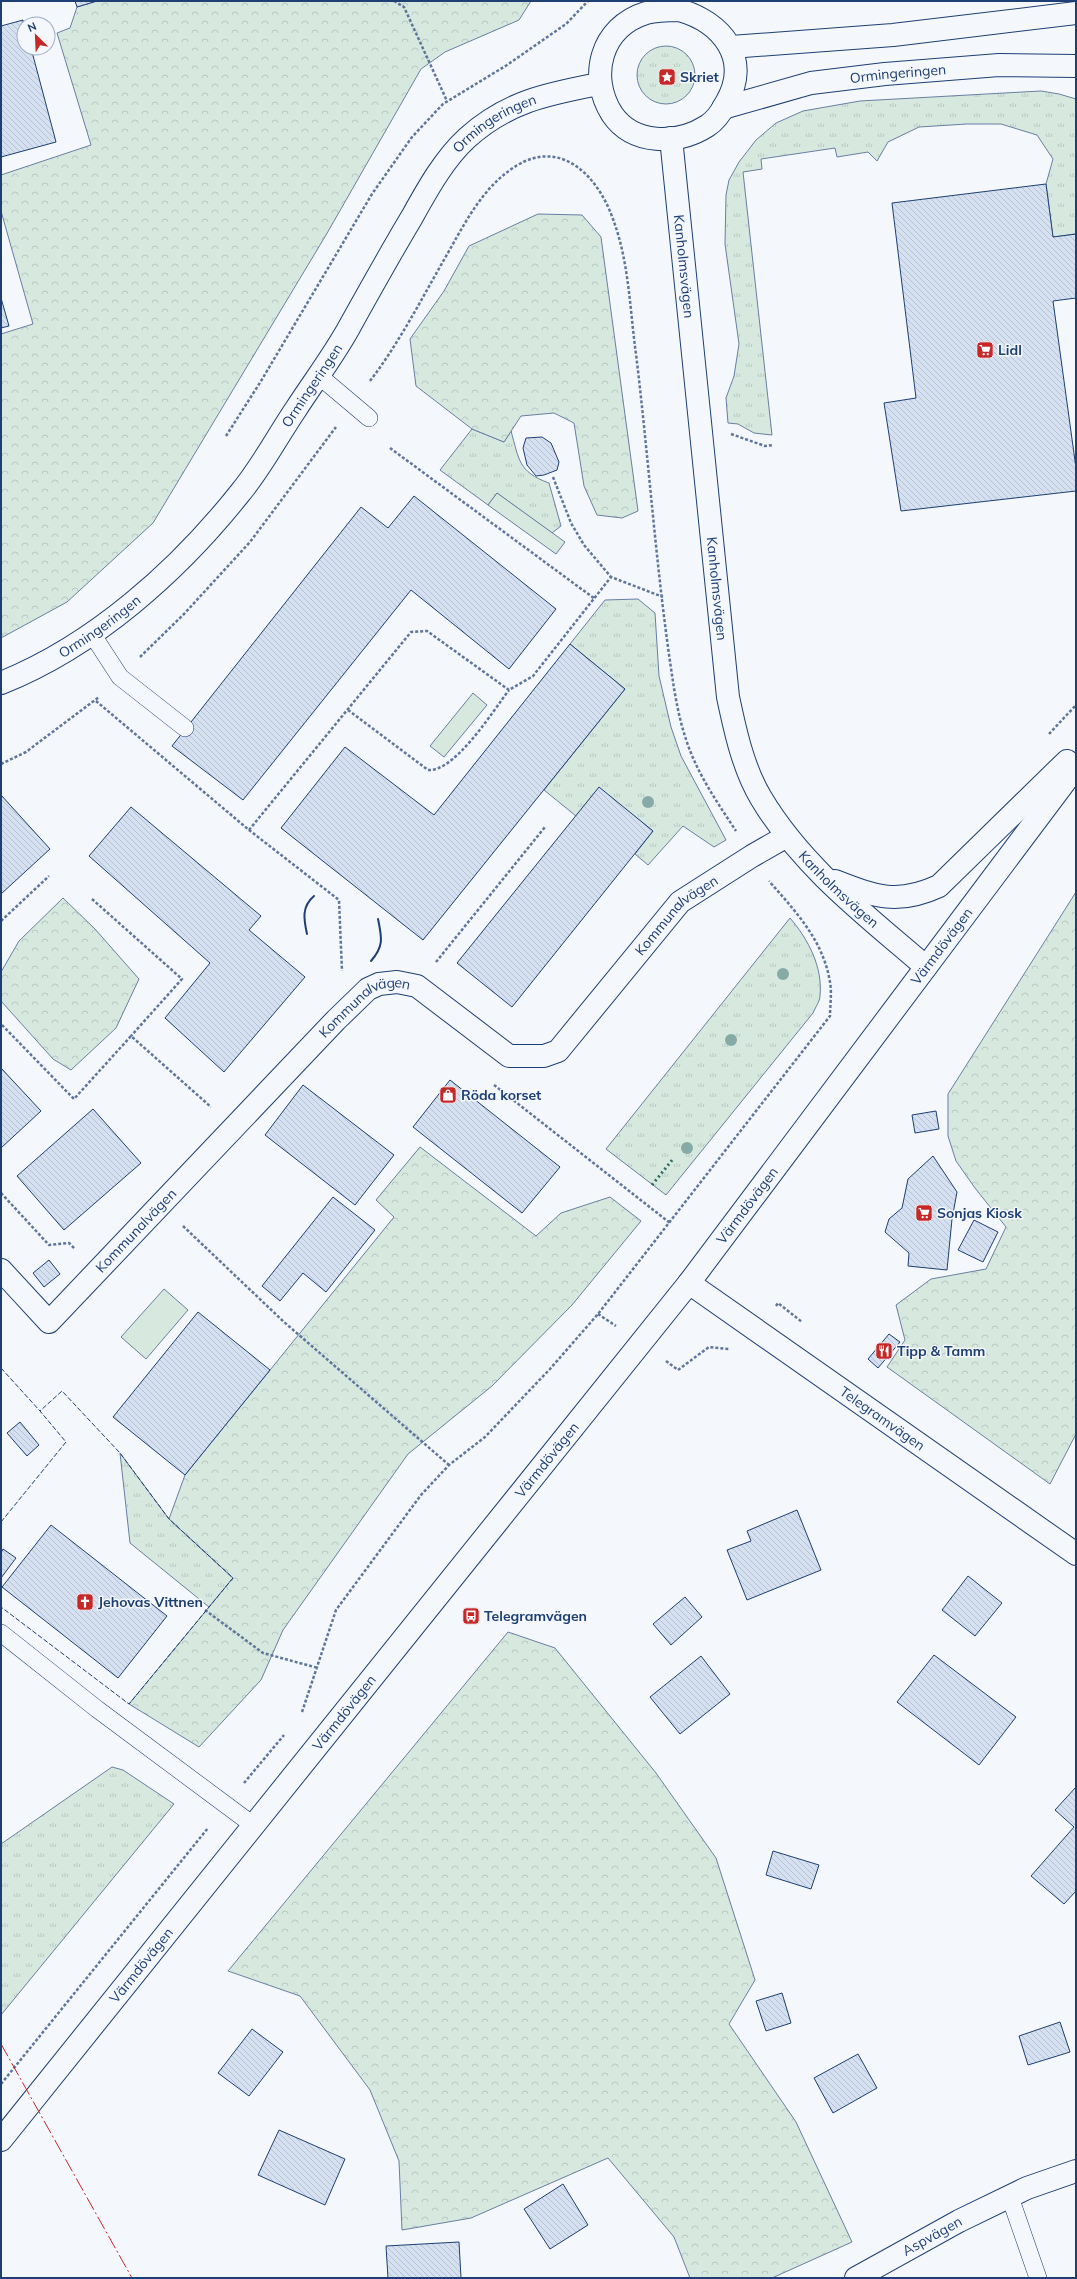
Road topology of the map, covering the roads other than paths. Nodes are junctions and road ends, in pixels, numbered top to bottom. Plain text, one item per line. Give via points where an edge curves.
1 (659, 6) edge
2 (1076, 13) edge
3 (731, 47) junction
4 (1076, 66) edge
5 (599, 84) junction
6 (723, 108) junction
7 (671, 138) junction
8 (318, 375) junction
9 (369, 418) dead end
10 (92, 634) junction
11 (1, 683) edge
12 (186, 728) dead end
13 (1076, 752) edge
14 (1076, 767) edge
15 (787, 836) junction
16 (821, 876) junction
17 (926, 967) junction
18 (1, 1270) edge
19 (689, 1283) junction
20 (1076, 1554) edge
21 (1, 1634) edge
22 (253, 1825) junction
23 (1, 2140) edge
24 (1076, 2171) edge
25 (1010, 2196) junction
26 (856, 2278) edge
27 (1038, 2278) edge

1 - 3 main road via 697,15 712,25
1 - 5 main road via 622,26 600,58
2 - 3 main road via 893,35
3 - 6 main road via 735,85
4 - 6 main road, Ormingeringen via 999,65 885,74 811,83
5 - 7 main road via 605,102 623,127 635,135 653,140
5 - 8 main road, Ormingeringen via 543,95 523,102 492,118 466,139 425,194 350,327
6 - 7 main road via 708,126
7 - 15 main road, Kanholmsvägen via 728,697 736,733 751,777 760,797
8 - 9 lane
8 - 10 main road, Ormingeringen via 240,493 159,582
10 - 11 main road, Ormingeringen
10 - 12 lane via 120,677
13 - 16 main road via 939,886 920,895 872,895
14 - 17 main road, Värmdövägen
15 - 16 main road, Kanholmsvägen
15 - 18 main road, Kommunalvägen via 680,902 558,1051 544,1056 509,1056 417,986 398,982 379,984 368,990 49,1322
16 - 17 main road, Kanholmsvägen
17 - 19 main road, Värmdövägen
19 - 20 main road, Telegramvägen
19 - 22 main road, Värmdövägen
21 - 22 lane
22 - 23 main road, Värmdövägen
24 - 25 main road, Aspvägen
25 - 26 main road, Aspvägen
25 - 27 lane

